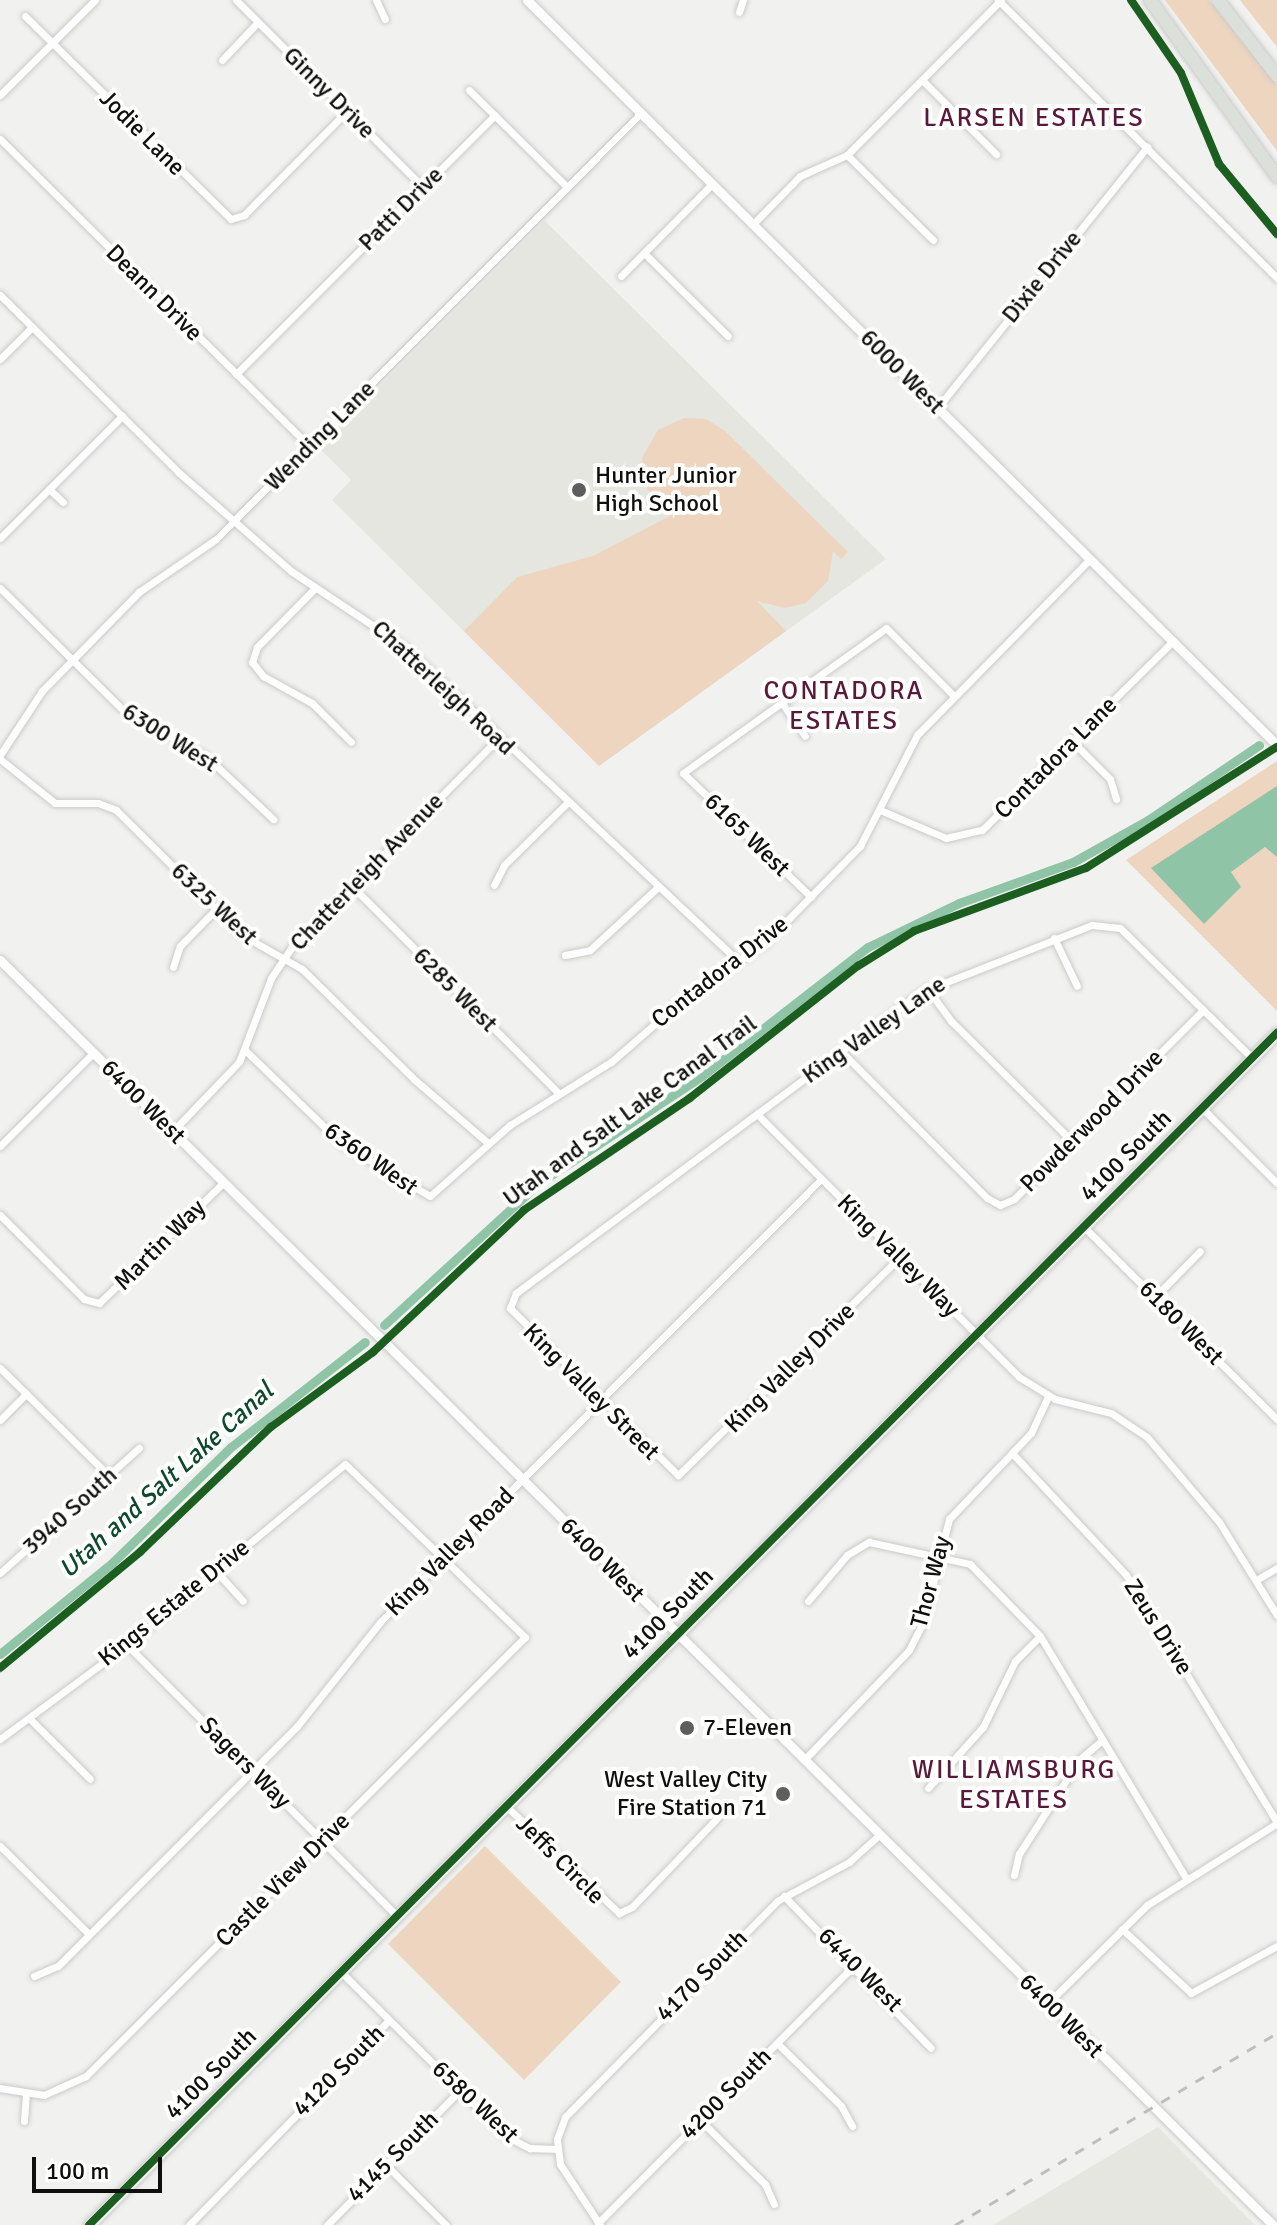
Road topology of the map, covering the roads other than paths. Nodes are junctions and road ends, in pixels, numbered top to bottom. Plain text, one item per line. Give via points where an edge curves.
1 (95, 0) edge
2 (236, 0) edge
3 (376, 0) edge
4 (527, 0) edge
5 (743, 0) edge
6 (1150, 0) edge
7 (1218, 0) edge
8 (1000, 1) edge
9 (739, 12) dead end
10 (25, 16) dead end
11 (385, 19) dead end
12 (258, 22) junction
13 (52, 43) junction
14 (222, 60) dead end
15 (1277, 76) edge
16 (922, 80) junction
17 (469, 90) dead end
18 (0, 95) edge
19 (347, 111) junction
20 (641, 113) junction
21 (495, 115) junction
22 (0, 139) edge
23 (1147, 147) junction
24 (996, 154) dead end
25 (847, 155) junction
26 (1277, 177) edge
27 (712, 184) junction
28 (423, 187) junction
29 (567, 187) junction
30 (753, 224) junction
31 (933, 240) dead end
32 (644, 253) junction
33 (621, 276) dead end
34 (1277, 278) edge
35 (0, 295) edge
36 (32, 327) junction
37 (728, 336) dead end
38 (0, 359) edge
39 (236, 374) junction
40 (938, 407) junction
41 (122, 416) junction
42 (309, 446) junction
43 (49, 489) junction
44 (63, 502) dead end
45 (236, 519) junction
46 (0, 538) edge
47 (1090, 559) junction
48 (0, 588) edge
49 (315, 588) junction
50 (1173, 641) junction
51 (72, 660) junction
52 (954, 696) junction
53 (782, 703) junction
54 (805, 736) dead end
55 (499, 738) junction
56 (351, 742) dead end
57 (1073, 742) junction
58 (1277, 745) edge
59 (0, 757) edge
60 (1116, 799) dead end
61 (567, 803) junction
62 (880, 810) junction
63 (273, 819) dead end
64 (494, 885) dead end
65 (352, 886) junction
66 (658, 887) junction
67 (811, 897) junction
68 (216, 909) junction
69 (1054, 938) junction
70 (565, 955) dead end
71 (283, 959) junction
72 (0, 960) edge
73 (738, 961) junction
74 (173, 967) dead end
75 (1077, 986) dead end
76 (927, 988) junction
77 (1203, 1010) junction
78 (1277, 1033) edge
79 (246, 1051) junction
80 (841, 1051) junction
81 (93, 1053) junction
82 (1252, 1058) junction
83 (558, 1093) junction
84 (1202, 1108) junction
85 (757, 1114) junction
86 (172, 1132) junction
87 (1072, 1141) junction
88 (488, 1143) junction
89 (0, 1146) edge
90 (821, 1179) junction
91 (223, 1183) junction
92 (1277, 1183) edge
93 (430, 1196) joint
94 (0, 1215) edge
95 (1084, 1227) junction
96 (1200, 1251) dead end
97 (899, 1258) junction
98 (1155, 1297) junction
99 (510, 1305) joint
100 (975, 1333) junction
101 (0, 1368) edge
102 (26, 1394) junction
103 (1048, 1397) junction
104 (600, 1401) junction
105 (1277, 1419) edge
106 (0, 1420) edge
107 (139, 1448) dead end
108 (1012, 1453) junction
109 (678, 1475) joint
110 (110, 1477) junction
111 (522, 1480) junction
112 (939, 1554) junction
113 (445, 1558) junction
114 (1277, 1568) edge
115 (216, 1571) junction
116 (0, 1573) edge
117 (1256, 1580) junction
118 (243, 1601) dead end
119 (808, 1601) dead end
120 (1277, 1615) edge
121 (676, 1634) junction
122 (1040, 1636) junction
123 (127, 1645) junction
124 (29, 1718) junction
125 (0, 1739) edge
126 (1102, 1740) junction
127 (804, 1760) junction
128 (252, 1771) junction
129 (90, 1779) dead end
130 (928, 1788) dead end
131 (506, 1806) junction
132 (718, 1817) dead end
133 (1277, 1822) edge
134 (879, 1835) junction
135 (322, 1841) junction
136 (0, 1846) edge
137 (7, 1853) junction
138 (0, 1861) edge
139 (1014, 1875) dead end
140 (1186, 1878) junction
141 (784, 1896) junction
142 (397, 1916) junction
143 (1122, 1929) junction
144 (89, 1934) junction
145 (1277, 1946) edge
146 (854, 1965) junction
147 (341, 1972) junction
148 (34, 1976) dead end
149 (1048, 2003) junction
150 (389, 2020) junction
151 (777, 2043) junction
152 (931, 2048) dead end
153 (0, 2088) edge
154 (460, 2090) junction
155 (26, 2095) junction
156 (700, 2120) junction
157 (24, 2121) dead end
158 (852, 2126) dead end
159 (556, 2149) junction
160 (386, 2165) junction
161 (774, 2204) dead end
162 (599, 2224) edge
163 (89, 2225) edge
164 (189, 2225) edge
165 (327, 2225) edge
166 (446, 2225) edge
167 (1273, 2225) edge

1 - 13 street
2 - 12 street, Ginny Drive
3 - 11 street
4 - 20 street, 6000 West
5 - 9 street
6 - 26 highway
7 - 15 highway
8 - 16 street
8 - 23 street
10 - 13 street, Jodie Lane
12 - 14 street
12 - 19 street, Ginny Drive
13 - 18 street
13 - 19 street, Jodie Lane via 224,216 234,220
16 - 24 street
16 - 25 street
17 - 21 street
19 - 28 street, Ginny Drive
20 - 27 street, 6000 West
20 - 29 street, Wending Lane
21 - 28 street, Patti Drive
21 - 29 street
22 - 39 street, Deann Drive
23 - 34 street
23 - 40 street, Dixie Drive
25 - 30 street via 800,176
25 - 31 street
27 - 30 street, 6000 West
27 - 32 street
28 - 39 street, Patti Drive
29 - 42 street, Wending Lane
30 - 40 street, 6000 West
32 - 33 street
32 - 37 street
35 - 36 street, Chatterleigh Road
36 - 38 street
36 - 41 street, Chatterleigh Road
39 - 42 street, Deann Drive
40 - 47 street, 6000 West
41 - 43 street
41 - 45 street, Chatterleigh Road via 178,472
42 - 45 street, Wending Lane
43 - 44 street
43 - 46 street
45 - 49 street, Chatterleigh Road
45 - 51 street, Wending Lane via 208,546 147,585
47 - 50 street, 6000 West
47 - 52 street, Contadora Drive
48 - 51 street, 6300 West
49 - 55 street, Chatterleigh Road via 405,647
49 - 56 street via 257,647 252,662 259,673 312,703
50 - 57 street, Contadora Lane
50 - 58 street, 6000 West
51 - 59 street, Wending Lane via 36,699
51 - 63 street, 6300 West via 135,719 207,757
52 - 53 street via 886,628
52 - 62 street, Contadora Drive via 911,744
53 - 54 street
53 - 67 street, 6165 West via 683,773
55 - 61 street, Chatterleigh Road
55 - 65 street, Chatterleigh Avenue
57 - 60 street via 1107,776
57 - 62 street, Contadora Lane via 974,834 930,834
59 - 68 street, 6325 West via 60,805 112,807
61 - 64 street via 504,865
61 - 66 street, Chatterleigh Road
62 - 67 street, Contadora Drive via 860,846
65 - 71 street, Chatterleigh Avenue
65 - 83 street, 6285 West
66 - 70 street via 590,950
66 - 73 street, Chatterleigh Road
67 - 73 street, Contadora Drive
68 - 71 street, 6325 West via 246,938
68 - 74 street via 180,946
69 - 75 street
69 - 76 street, King Valley Lane
69 - 77 street, King Valley Lane via 1097,923 1116,926
71 - 79 street, Chatterleigh Avenue
71 - 88 street, 6325 West via 306,972 415,1080
72 - 81 street, 6400 West
73 - 83 street, Contadora Drive via 681,1000 619,1057
76 - 80 street, King Valley Lane
76 - 87 street via 947,1017
77 - 82 street, King Valley Lane
77 - 87 street, Powderwood Drive
78 - 82 main road, 4100 South
79 - 86 street, Chatterleigh Avenue
79 - 93 street, 6360 West via 342,1144
80 - 85 street, King Valley Lane
80 - 87 street, Powderwood Drive via 995,1204 1014,1199
81 - 86 street, 6400 West
81 - 89 street
82 - 84 main road, 4100 South
83 - 88 street, Contadora Drive
84 - 92 street
84 - 95 main road, 4100 South
85 - 90 street, King Valley Way
85 - 99 street, King Valley Lane via 516,1293
86 - 91 street, 6400 West
88 - 93 street, Contadora Drive
90 - 97 street, King Valley Way
90 - 104 street, King Valley Road
91 - 94 street, Martin Way via 95,1304
91 - 111 street, 6400 West
95 - 98 street, 6180 West
95 - 100 main road, 4100 South
96 - 98 street
97 - 100 street, King Valley Way
97 - 109 street, King Valley Drive
98 - 105 street, 6180 West
99 - 104 street, King Valley Street
100 - 103 street, King Valley Way via 1019,1377
100 - 121 main road, 4100 South
101 - 102 street
102 - 106 street
102 - 110 street
103 - 108 street, Thor Way via 1035,1427
103 - 117 street, King Valley Way via 1111,1413 1143,1432 1198,1494
104 - 109 street, King Valley Street
104 - 111 street, King Valley Road
107 - 110 street, 3940 South
108 - 112 street, Thor Way via 953,1512
108 - 133 street, Zeus Drive via 1126,1575
110 - 116 street, 3940 South
111 - 113 street, King Valley Road
111 - 121 street, 6400 West
112 - 119 street via 880,1542 864,1544 819,1583
112 - 122 street via 970,1564
112 - 127 street, Thor Way via 924,1620 909,1650
113 - 115 street, Kings Estate Drive via 345,1464
113 - 128 street, King Valley Road via 370,1632 305,1717
113 - 135 street, Castle View Drive via 525,1637
114 - 117 street
115 - 118 street
115 - 123 street, Kings Estate Drive
117 - 120 street, King Valley Way
121 - 127 street, 6400 West
121 - 131 main road, 4100 South
122 - 126 street
122 - 130 street via 1018,1656 983,1727
123 - 124 street, Kings Estate Drive
123 - 128 street, Sagers Way
124 - 125 street, Kings Estate Drive
124 - 129 street
126 - 139 street via 1079,1760 1019,1854
126 - 140 street
127 - 134 street, 6400 West
128 - 135 street, Sagers Way
128 - 144 street, King Valley Road
131 - 132 street, Jeffs Circle via 619,1913 632,1907
131 - 142 main road, 4100 South
133 - 140 street
134 - 141 street, 4170 South via 849,1862
134 - 149 street, 6400 West
135 - 142 street, Sagers Way
135 - 155 street, Castle View Drive via 86,2076 53,2093
136 - 137 street
137 - 138 street
137 - 144 street
140 - 143 street
141 - 146 street, 6440 West
141 - 159 street, 4170 South via 574,2105 561,2123
142 - 147 main road, 4100 South
143 - 145 street via 1191,1993
143 - 149 street
144 - 148 street, King Valley Road via 58,1966
146 - 151 street, 4200 South
146 - 152 street, 6440 West
147 - 150 street, 6580 West
147 - 163 main road, 4100 South
149 - 167 street, 6400 West
150 - 154 street, 6580 West
150 - 164 street, 4120 South
151 - 156 street, 4200 South
151 - 158 street via 844,2109
153 - 155 street, Castle View Drive
154 - 159 street, 6580 West via 517,2143
154 - 160 street, 4145 South
155 - 157 street
156 - 161 street via 765,2184
156 - 162 street, 4200 South
159 - 162 street via 566,2176
160 - 165 street, 4145 South
160 - 166 street

